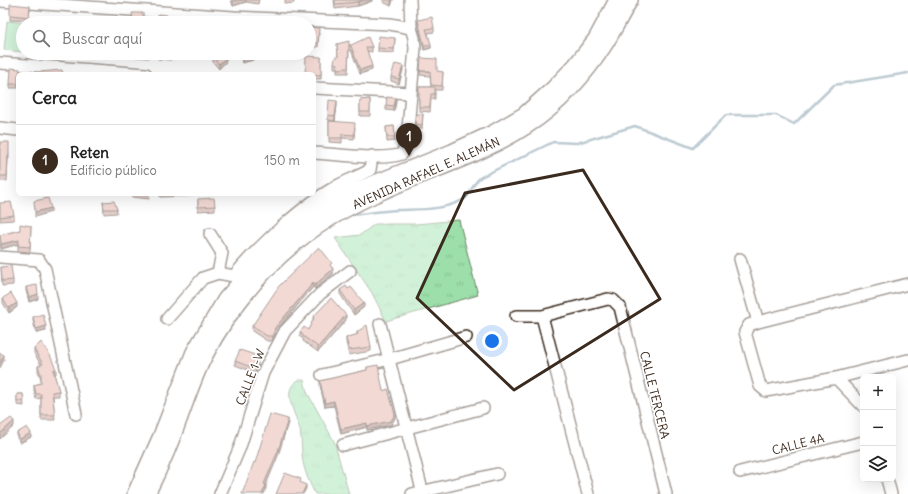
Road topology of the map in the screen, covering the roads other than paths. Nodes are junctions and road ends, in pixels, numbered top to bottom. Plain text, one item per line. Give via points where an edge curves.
1 (410, 0) edge
2 (616, 0) edge
3 (630, 0) edge
4 (0, 1) edge
5 (219, 16) edge
6 (316, 21) edge
7 (411, 28) junction
8 (0, 63) edge
9 (119, 72) edge
10 (316, 88) edge
11 (411, 93) junction
12 (0, 128) edge
13 (16, 130) edge
14 (316, 153) edge
15 (372, 156) junction
16 (210, 234) dead end
17 (0, 258) edge
18 (740, 259) dead end
19 (350, 271) dead end
20 (218, 273) junction
21 (237, 280) junction
22 (908, 284) edge
23 (516, 316) dead end
24 (542, 316) junction
25 (166, 319) dead end
26 (758, 322) junction
27 (380, 324) dead end
28 (466, 337) dead end
29 (390, 359) junction
30 (908, 360) edge
31 (882, 366) junction
32 (880, 374) edge
33 (322, 375) dead end
34 (836, 378) junction
35 (860, 403) edge
36 (483, 408) dead end
37 (76, 414) dead end
38 (406, 427) junction
39 (860, 443) edge
40 (343, 445) dead end
41 (740, 472) dead end
42 (497, 474) dead end
43 (888, 482) edge
44 (419, 493) edge
45 (135, 494) edge
46 (147, 494) edge
47 (220, 494) edge
48 (588, 494) edge
49 (666, 494) edge
50 (891, 494) edge

1 - 7 street
2 - 21 main road, AVENIDA RAFAEL E. ALEMÁN via 596,39 575,66 524,115 452,152 340,197 313,214
3 - 46 main road, AVENIDA RAFAEL E. ALEMÁN via 605,45 584,73 558,101 529,125 497,143 347,208 297,241 267,269 236,307 204,358 163,461
4 - 5 street
6 - 7 street via 390,24
7 - 11 street via 415,48
8 - 9 street
10 - 11 street
11 - 15 street via 407,140 402,154
12 - 13 street
14 - 15 street
15 - 21 street via 370,170 336,186 318,199 256,251
16 - 20 street via 222,253
17 - 37 street via 40,260 45,269
18 - 26 street
19 - 47 street, CALLE 1-W via 320,294 285,331 264,373 240,446
20 - 21 street
20 - 25 street via 204,278
21 - 45 main road, AVENIDA RAFAEL E. ALEMÁN via 194,352
22 - 26 street
23 - 24 street
24 - 48 street
24 - 49 street, CALLE TERCERA via 608,299 620,307
26 - 34 street via 749,325 745,335 763,390 768,392
27 - 29 street
28 - 29 street
29 - 33 street
29 - 38 street
30 - 31 street
31 - 32 street
31 - 34 street
34 - 35 street
36 - 38 street
38 - 40 street
38 - 44 street
39 - 41 street, CALLE 4A
42 - 44 street
43 - 50 street

